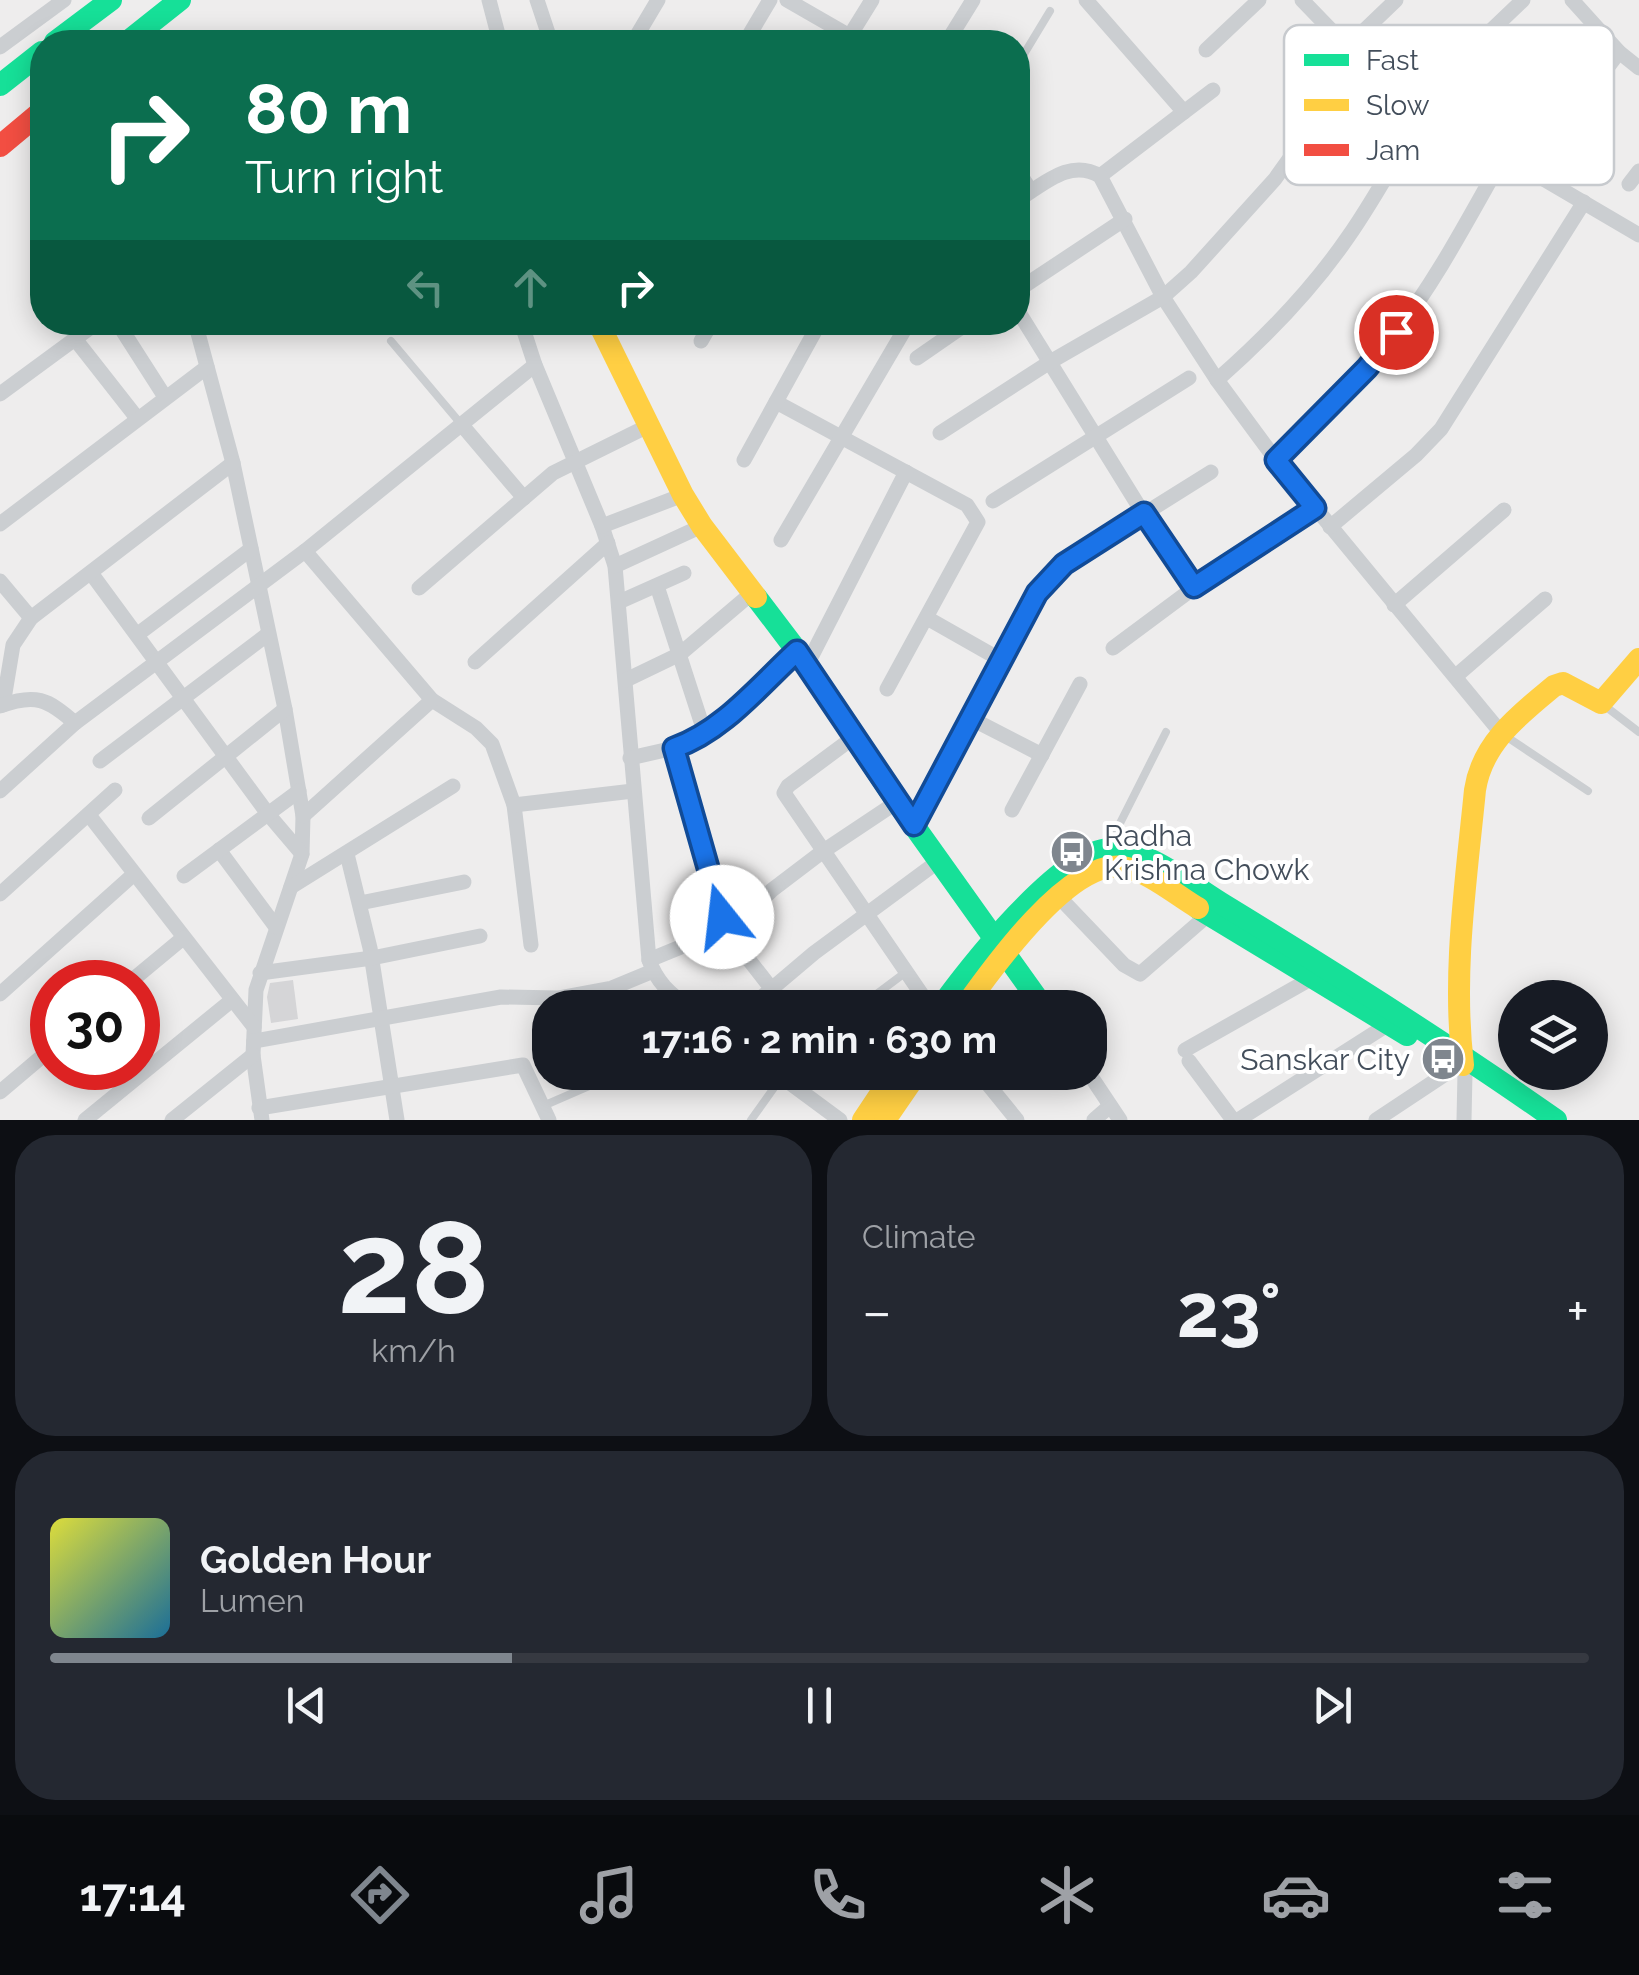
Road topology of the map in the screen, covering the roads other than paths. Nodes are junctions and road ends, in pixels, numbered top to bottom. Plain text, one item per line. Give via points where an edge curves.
1 (110, 0) edge
2 (180, 0) edge
3 (489, 0) edge
4 (538, 0) edge
5 (658, 0) edge
6 (770, 0) edge
7 (787, 0) edge
8 (872, 0) edge
9 (973, 0) edge
10 (1086, 0) edge
11 (1258, 0) edge
12 (1302, 0) edge
13 (1396, 0) edge
14 (1524, 0) edge
15 (1572, 0) edge
16 (54, 3) edge
17 (1050, 12) dead end
18 (1326, 25) edge
19 (1370, 25) edge
20 (1500, 25) edge
21 (1594, 25) edge
22 (60, 30) edge
23 (71, 30) edge
24 (142, 30) edge
25 (497, 30) edge
26 (547, 30) edge
27 (639, 30) edge
28 (752, 30) edge
29 (835, 30) edge
30 (857, 30) edge
31 (954, 30) edge
32 (1030, 44) edge
33 (0, 47) edge
34 (1614, 47) edge
35 (1206, 50) dead end
36 (1618, 52) junction
37 (1614, 57) edge
38 (30, 61) edge
39 (1639, 68) edge
40 (0, 85) edge
41 (1212, 90) dead end
42 (1184, 112) junction
43 (30, 121) edge
44 (0, 146) edge
45 (1284, 166) edge
46 (1100, 176) junction
47 (1377, 185) edge
48 (1487, 185) edge
49 (1554, 185) edge
50 (1030, 193) edge
51 (1584, 202) junction
52 (1125, 220) junction
53 (1639, 235) edge
54 (1030, 282) edge
55 (1163, 297) junction
56 (1030, 331) edge
57 (80, 335) edge
58 (125, 335) edge
59 (199, 335) edge
60 (525, 335) edge
61 (604, 335) edge
62 (704, 335) edge
63 (813, 335) edge
64 (901, 335) edge
65 (950, 335) edge
66 (76, 338) junction
67 (391, 341) dead end
68 (701, 341) dead end
69 (917, 358) dead end
70 (1050, 362) junction
71 (534, 364) junction
72 (208, 367) junction
73 (1189, 378) dead end
74 (1217, 380) junction
75 (0, 394) edge
76 (165, 397) junction
77 (776, 402) junction
78 (137, 418) junction
79 (461, 424) junction
80 (648, 426) junction
81 (940, 432) dead end
82 (1096, 436) junction
83 (840, 437) junction
84 (575, 460) junction
85 (744, 460) dead end
86 (1276, 460) junction
87 (233, 463) junction
88 (906, 472) junction
89 (1212, 472) dead end
90 (683, 495) junction
91 (524, 498) junction
92 (993, 500) dead end
93 (1315, 508) junction
94 (1504, 510) dead end
95 (1144, 513) junction
96 (0, 524) edge
97 (602, 526) junction
98 (702, 526) junction
99 (1330, 527) junction
100 (781, 540) dead end
101 (608, 543) junction
102 (251, 548) junction
103 (305, 550) junction
104 (615, 566) junction
105 (91, 573) junction
106 (684, 573) dead end
107 (0, 581) edge
108 (258, 585) junction
109 (658, 586) junction
110 (1194, 587) junction
111 (419, 588) dead end
112 (752, 593) junction
113 (1545, 599) dead end
114 (619, 602) junction
115 (1394, 605) junction
116 (31, 618) junction
117 (927, 618) junction
118 (138, 634) junction
119 (268, 634) junction
120 (1113, 648) dead end
121 (680, 654) junction
122 (802, 658) junction
123 (1639, 659) edge
124 (157, 660) junction
125 (1002, 660) junction
126 (475, 662) dead end
127 (1456, 676) junction
128 (626, 680) junction
129 (1080, 684) dead end
130 (887, 689) dead end
131 (183, 696) junction
132 (432, 700) junction
133 (1601, 703) junction
134 (2, 706) edge
135 (286, 710) junction
136 (970, 718) junction
137 (75, 723) junction
138 (1166, 732) dead end
139 (1639, 732) edge
140 (704, 734) junction
141 (1502, 734) junction
142 (854, 738) junction
143 (674, 748) junction
144 (227, 755) junction
145 (1042, 755) junction
146 (630, 758) junction
147 (100, 761) dead end
148 (454, 786) dead end
149 (115, 790) dead end
150 (0, 791) edge
151 (299, 791) junction
152 (633, 791) junction
153 (1588, 791) dead end
154 (897, 802) junction
155 (514, 805) junction
156 (1012, 810) dead end
157 (268, 814) junction
158 (89, 815) junction
159 (304, 816) junction
160 (148, 818) dead end
161 (914, 825) junction
162 (1107, 849) junction
163 (219, 850) junction
164 (822, 852) junction
165 (302, 854) junction
166 (347, 854) junction
167 (940, 860) junction
168 (134, 874) junction
169 (184, 876) dead end
170 (464, 882) dead end
171 (290, 887) junction
172 (0, 894) edge
173 (1060, 898) junction
174 (360, 903) junction
175 (866, 913) junction
176 (1209, 914) junction
177 (276, 927) junction
178 (727, 928) junction
179 (480, 936) dead end
180 (183, 938) junction
181 (1000, 943) junction
182 (532, 945) dead end
183 (372, 958) junction
184 (156, 960) edge
185 (651, 965) junction
186 (906, 972) junction
187 (260, 974) junction
188 (1314, 977) junction
189 (771, 988) joint
190 (666, 990) edge
191 (882, 990) edge
192 (918, 990) edge
193 (957, 990) edge
194 (974, 990) edge
195 (1032, 990) edge
196 (0, 994) edge
197 (232, 1000) junction
198 (382, 1018) junction
199 (1396, 1019) junction
200 (254, 1041) junction
201 (1461, 1065) junction
202 (30, 1067) edge
203 (391, 1087) junction
204 (587, 1090) edge
205 (769, 1090) edge
206 (799, 1090) edge
207 (884, 1090) edge
208 (906, 1090) edge
209 (993, 1090) edge
210 (1100, 1090) edge
211 (0, 1092) edge
212 (546, 1113) edge
213 (1115, 1113) edge
214 (260, 1114) edge
215 (1382, 1118) edge
216 (86, 1120) edge
217 (172, 1120) edge
218 (397, 1120) edge
219 (751, 1120) edge
220 (840, 1120) edge
221 (863, 1120) edge
222 (885, 1120) edge
223 (1017, 1120) edge
224 (1094, 1120) edge
225 (1235, 1120) edge
226 (1464, 1120) edge
227 (1536, 1120) edge
228 (1556, 1120) edge

1 - 23 main road
2 - 24 main road
3 - 25 street
4 - 26 street
5 - 27 street
6 - 28 street
7 - 29 street
8 - 30 street
9 - 31 street
10 - 42 street
11 - 35 street
12 - 18 street
13 - 19 street
14 - 20 street
15 - 21 street
16 - 22 street
16 - 33 street
17 - 32 lane
34 - 36 street
36 - 37 street
36 - 39 street
38 - 40 main road
41 - 42 street
42 - 46 street
43 - 44 main road
45 - 55 street
46 - 50 street via 1075,168
46 - 52 street
47 - 74 street via 1323,271
48 - 86 street via 1396,332
49 - 51 street
51 - 53 street
51 - 99 street via 1442,428
52 - 54 street
52 - 55 street
55 - 70 street
55 - 74 street
56 - 70 street
57 - 66 street
58 - 76 street
59 - 72 street
60 - 71 street
61 - 80 main road
62 - 68 street
63 - 77 street
64 - 83 street
65 - 69 street
66 - 75 street
66 - 78 street
67 - 79 lane
70 - 81 street
70 - 82 street
71 - 79 street
71 - 84 street
72 - 76 street
72 - 87 street
73 - 82 street
74 - 86 street
76 - 78 street
77 - 83 street
77 - 85 street
78 - 96 street
79 - 91 street
79 - 103 street
80 - 84 street
80 - 90 main road
82 - 92 street
82 - 95 street
83 - 88 street
83 - 100 street
84 - 91 street
84 - 97 street
86 - 93 street
87 - 102 street
87 - 105 street
88 - 117 street via 967,505 978,522
88 - 122 street
89 - 95 street
90 - 97 street
90 - 98 main road
91 - 111 street
93 - 99 street
93 - 110 street
94 - 115 street
95 - 110 street
95 - 125 street via 1051,575
97 - 101 street
98 - 104 street
98 - 112 main road
99 - 115 street
101 - 104 street
101 - 126 street
102 - 108 street
102 - 118 street
103 - 108 street
103 - 132 street
104 - 114 street
105 - 116 street
105 - 118 street
106 - 109 street
107 - 116 street
108 - 119 street
108 - 124 street
109 - 114 street
109 - 121 street
110 - 120 street
112 - 121 street
112 - 122 main road
113 - 127 street
114 - 128 street
115 - 127 street
116 - 134 street via 12,645
117 - 125 street
117 - 130 street
118 - 124 street
119 - 131 street
119 - 135 street
121 - 128 street
121 - 140 street
122 - 140 street
122 - 142 main road
123 - 133 main road
124 - 131 street
124 - 137 street
125 - 136 street
127 - 141 street
128 - 146 street
129 - 145 street
131 - 144 street
131 - 147 street
132 - 155 street via 492,744
132 - 159 street
133 - 139 lane
133 - 141 main road via 1562,683
134 - 137 street via 41,700
135 - 144 street
135 - 151 street
136 - 145 street
136 - 161 street
137 - 150 street
138 - 162 lane
140 - 143 street
141 - 153 lane
141 - 201 main road via 1476,785 1461,958
142 - 154 main road
142 - 164 street via 784,793
143 - 146 street
143 - 178 street
144 - 157 street
144 - 160 street
145 - 156 street
146 - 152 street
148 - 166 street
149 - 158 street
151 - 157 street
151 - 159 street
152 - 155 street
152 - 185 street
154 - 161 main road
154 - 164 street
155 - 182 street
157 - 163 street
157 - 165 street
158 - 168 street
158 - 172 street
159 - 165 street
161 - 167 main road
162 - 181 main road via 1064,873
162 - 199 main road via 1136,854 1181,879
163 - 169 street
163 - 177 street
164 - 175 street
164 - 178 street
165 - 171 street
166 - 171 street
166 - 174 street
167 - 175 street
167 - 181 main road
168 - 180 street
168 - 196 street
170 - 174 street
171 - 177 street
173 - 176 main road via 1088,874 1120,866
173 - 176 street via 1140,974
173 - 181 main road
174 - 183 street
175 - 186 street
175 - 189 street
176 - 188 main road
177 - 187 street
178 - 185 street
178 - 189 street
179 - 183 street
180 - 184 street
180 - 197 street
181 - 193 main road
181 - 194 main road
181 - 195 main road
183 - 187 street
183 - 198 street
185 - 190 street
185 - 198 street via 612,988 558,998 501,997
186 - 191 lane
186 - 192 street
187 - 200 street
188 - 199 main road
188 - 225 street via 1187,1056
197 - 200 street
197 - 216 street
198 - 200 street
198 - 203 street
199 - 201 main road
199 - 225 street
200 - 214 street
200 - 217 street
201 - 215 street
201 - 226 street
201 - 227 main road
201 - 228 main road
202 - 211 street
203 - 212 street via 523,1065
203 - 214 street
203 - 218 street
204 - 212 lane
205 - 219 lane
206 - 220 street
207 - 221 main road
208 - 222 main road
209 - 223 street
210 - 213 street
213 - 224 street

